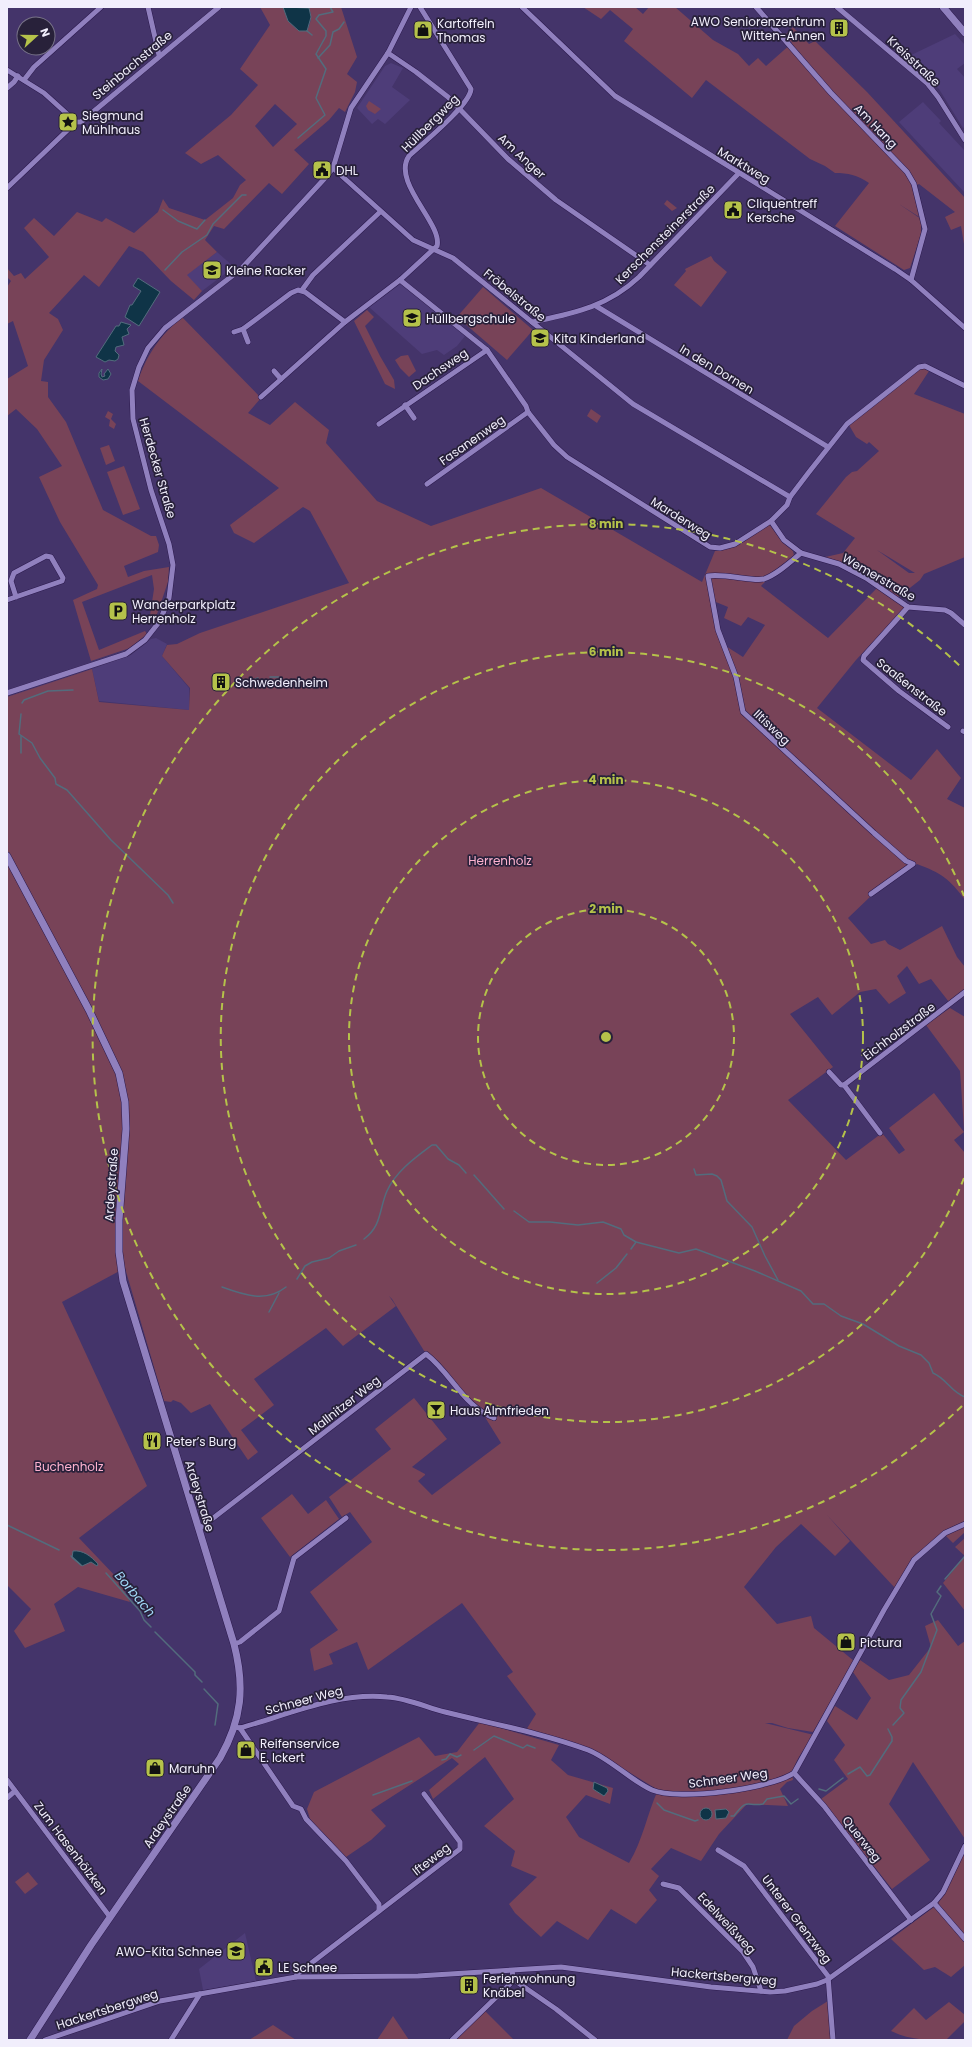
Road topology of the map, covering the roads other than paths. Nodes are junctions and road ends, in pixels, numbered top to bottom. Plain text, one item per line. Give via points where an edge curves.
1 (101, 7) edge
2 (148, 7) edge
3 (218, 7) edge
4 (411, 7) edge
5 (420, 7) edge
6 (522, 7) edge
7 (756, 7) edge
8 (837, 7) edge
9 (943, 7) edge
10 (965, 33) edge
11 (388, 53) junction
12 (160, 55) junction
13 (7, 70) edge
14 (18, 76) junction
15 (24, 80) junction
16 (7, 88) edge
17 (460, 108) junction
18 (76, 122) junction
19 (965, 140) edge
20 (333, 168) junction
21 (739, 173) junction
22 (7, 188) edge
23 (380, 212) junction
24 (433, 250) junction
25 (650, 265) junction
26 (400, 280) junction
27 (911, 280) junction
28 (302, 290) junction
29 (596, 306) junction
30 (346, 322) junction
31 (532, 322) junction
32 (965, 328) edge
33 (243, 329) junction
34 (234, 332) dead end
35 (248, 342) dead end
36 (487, 350) junction
37 (274, 371) dead end
38 (281, 380) junction
39 (965, 386) edge
40 (261, 397) dead end
41 (405, 405) junction
42 (528, 412) junction
43 (414, 418) dead end
44 (379, 424) dead end
45 (828, 447) junction
46 (427, 484) dead end
47 (790, 497) junction
48 (771, 521) junction
49 (801, 553) junction
50 (16, 597) junction
51 (7, 600) edge
52 (908, 607) junction
53 (965, 625) edge
54 (7, 693) edge
55 (948, 727) dead end
56 (7, 856) edge
57 (871, 894) dead end
58 (965, 992) edge
59 (829, 1072) dead end
60 (844, 1085) junction
61 (880, 1133) dead end
62 (494, 1418) dead end
63 (346, 1518) dead end
64 (965, 1524) edge
65 (199, 1529) junction
66 (234, 1644) junction
67 (237, 1728) junction
68 (794, 1773) junction
69 (7, 1780) edge
70 (15, 1791) junction
71 (424, 1794) dead end
72 (7, 1798) edge
73 (965, 1846) edge
74 (718, 1850) dead end
75 (663, 1884) dead end
76 (934, 1903) junction
77 (379, 1911) junction
78 (110, 1917) junction
79 (911, 1920) junction
80 (965, 1939) edge
81 (512, 1971) junction
82 (296, 1977) junction
83 (514, 1980) junction
84 (827, 1980) junction
85 (761, 1991) junction
86 (200, 1994) junction
87 (30, 2040) edge
88 (45, 2040) edge
89 (171, 2040) edge
90 (452, 2040) edge
91 (595, 2040) edge
92 (833, 2040) edge

1 - 15 street via 34,67
2 - 12 street
3 - 12 street, Steinbachstraße
4 - 11 street, Herdecker Straße
5 - 17 street, Hüllbergweg via 471,86 471,93
6 - 21 street, Marktweg via 615,96
7 - 27 street, Am Hang via 831,93 906,172 914,184 925,228
8 - 19 street, Kreisstraße via 927,83
9 - 10 main road
11 - 17 street, Am Anger via 433,84
11 - 20 street, Herdecker Straße via 351,108
12 - 18 street, Steinbachstraße via 81,122
13 - 14 street
14 - 15 street
14 - 16 street
15 - 18 street via 50,98
17 - 24 street, Hüllbergweg via 405,163 406,176 437,235 438,244
17 - 25 street, Am Anger via 508,159 533,181 578,216
18 - 22 street, Steinbachstraße
20 - 23 street, Fröbelstraße
20 - 54 street, Herdecker Straße via 241,270 165,328 148,348 139,367 132,390 133,419 151,490 170,544 173,565 169,598 157,625 145,640 126,654
21 - 25 street, Kerschensteinerstraße
21 - 27 street, Marktweg
23 - 24 street, Fröbelstraße via 413,240
23 - 28 street via 312,275
24 - 26 street
24 - 31 street, Fröbelstraße via 453,258
25 - 29 street, Kerschensteinerstraße via 621,292
26 - 30 street
26 - 36 street, Marderweg
27 - 32 street, Marktweg
28 - 30 street
28 - 33 street via 291,293
29 - 31 street, Kerschensteinerstraße
29 - 45 street, In den Dornen
30 - 38 street
31 - 47 street, Fröbelstraße via 633,404
33 - 34 street
33 - 35 street
36 - 41 street, Dachsweg
36 - 42 street, Marderweg
37 - 38 street
38 - 40 street
39 - 45 street, Marderweg via 925,366 919,367 847,424
41 - 43 street
41 - 44 street, Dachsweg
42 - 46 street, Fasanenweg
42 - 48 street, Marderweg via 567,457 710,548 735,544
45 - 47 street, Marderweg
47 - 48 street, Marderweg via 787,505
48 - 49 street, Wemerstraße via 784,540
49 - 52 street, Wemerstraße via 839,564 866,578
49 - 57 street, Iltisweg via 780,570 763,579 708,576 718,630 736,677 743,712 879,837 906,861 913,864
50 - 50 street via 62,581 63,578 51,557 46,556 14,573 11,581
50 - 51 street
52 - 53 street, Wemerstraße via 945,610
52 - 55 street, Saaßenstraße via 863,660 899,691
56 - 65 main road, Ardeystraße via 92,1016 119,1073 125,1102 126,1129 119,1220 121,1266 131,1308
58 - 60 street, Eichholzstraße
59 - 60 street
60 - 61 street
62 - 65 street, Mallnitzer Weg via 483,1414 472,1404 439,1364 426,1354
63 - 66 street via 294,1558 279,1612
64 - 68 street via 945,1533 914,1560
65 - 66 main road, Ardeystraße
66 - 67 main road, Ardeystraße via 241,1684
67 - 68 street, Schneer Weg via 336,1700 385,1696 590,1751 659,1792 701,1794 768,1784
67 - 77 street via 293,1806 301,1809 306,1819 346,1861 379,1904
67 - 78 main road, Ardeystraße via 220,1758
68 - 79 street, Querweg via 829,1812
69 - 70 street, Zum Hasenhölzken
70 - 72 street
70 - 78 street, Zum Hasenhölzken
71 - 77 street, Ifteweg via 460,1842 461,1847
73 - 76 street, Hackertsbergweg via 943,1892
74 - 84 street, Unterer Grenzweg via 744,1866 828,1976
75 - 85 street, Edelweißweg via 679,1888 743,1952 753,1967
76 - 79 street, Hackertsbergweg
76 - 80 street
77 - 82 street
78 - 87 main road, Ardeystraße
79 - 84 street, Hackertsbergweg
81 - 82 street, Hackertsbergweg via 418,1976
81 - 83 street
81 - 85 street, Hackertsbergweg via 542,1967 575,1968 711,1987
82 - 86 street, Hackertsbergweg
83 - 90 street
83 - 91 street via 556,2008
84 - 85 street, Hackertsbergweg via 785,1991
84 - 92 street, Unterer Grenzweg
86 - 88 street, Hackertsbergweg via 143,2006
86 - 89 street

